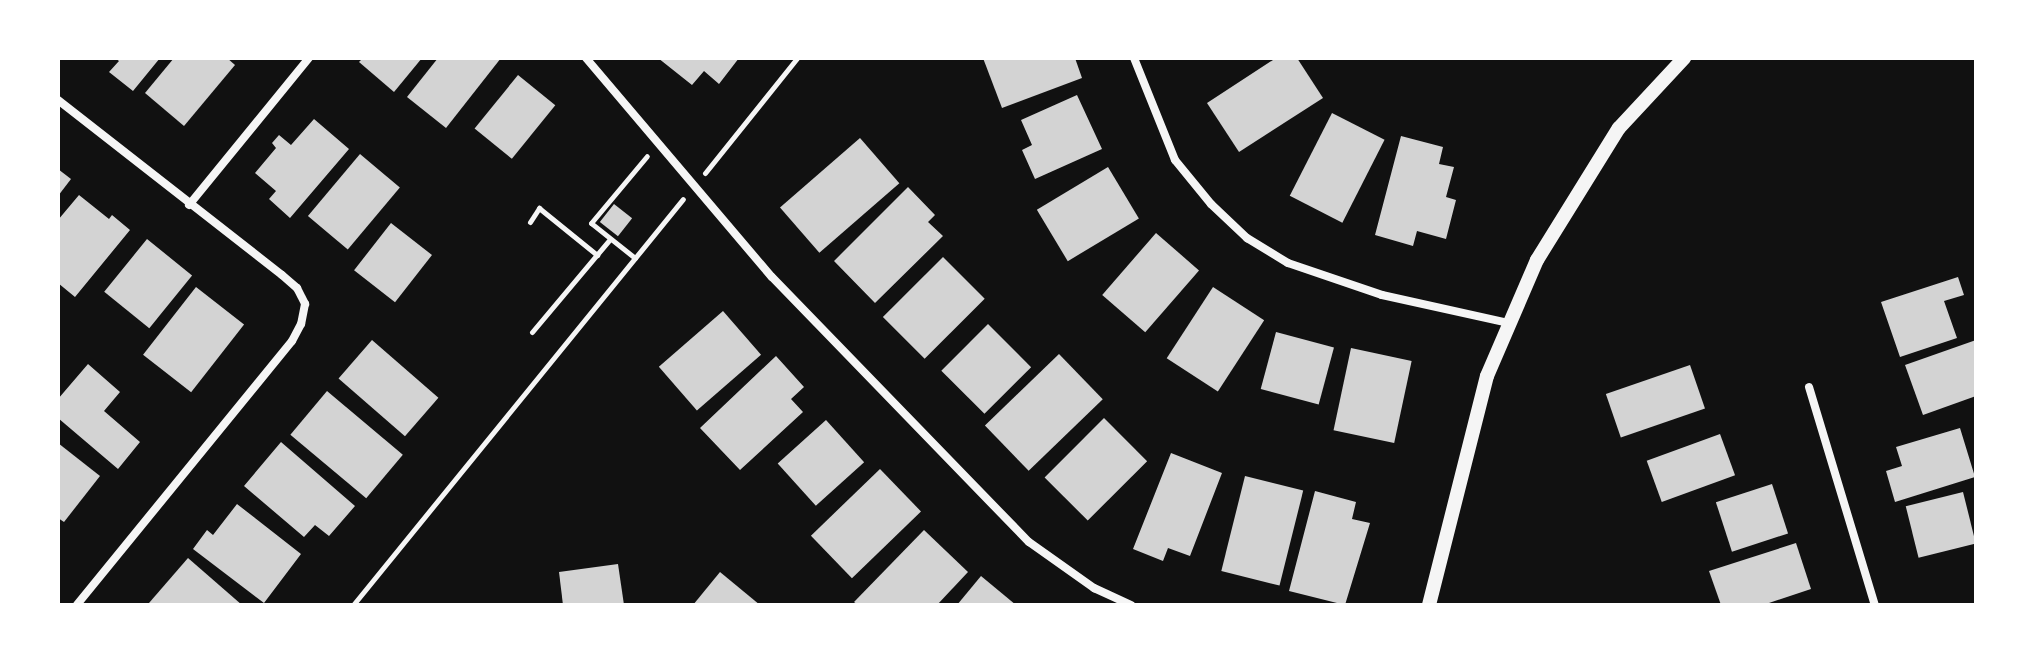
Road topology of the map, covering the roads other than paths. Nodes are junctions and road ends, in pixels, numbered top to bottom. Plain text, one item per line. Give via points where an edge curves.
1 (309, 58) edge
2 (586, 58) edge
3 (1134, 58) edge
4 (1684, 58) edge
5 (58, 100) edge
6 (189, 205) junction
7 (1508, 323) junction
8 (1809, 387) dead end
9 (77, 605) edge
10 (1131, 605) edge
11 (1429, 605) edge
12 (1875, 605) edge

1 - 6 street
2 - 10 street via 728,228 898,411 1029,542 1094,588
3 - 7 street via 1175,160 1247,238 1288,263 1382,295
4 - 7 street via 1619,128 1573,197
5 - 6 street
6 - 9 street via 297,288 305,304 301,324
7 - 11 street via 1487,376
8 - 12 street

